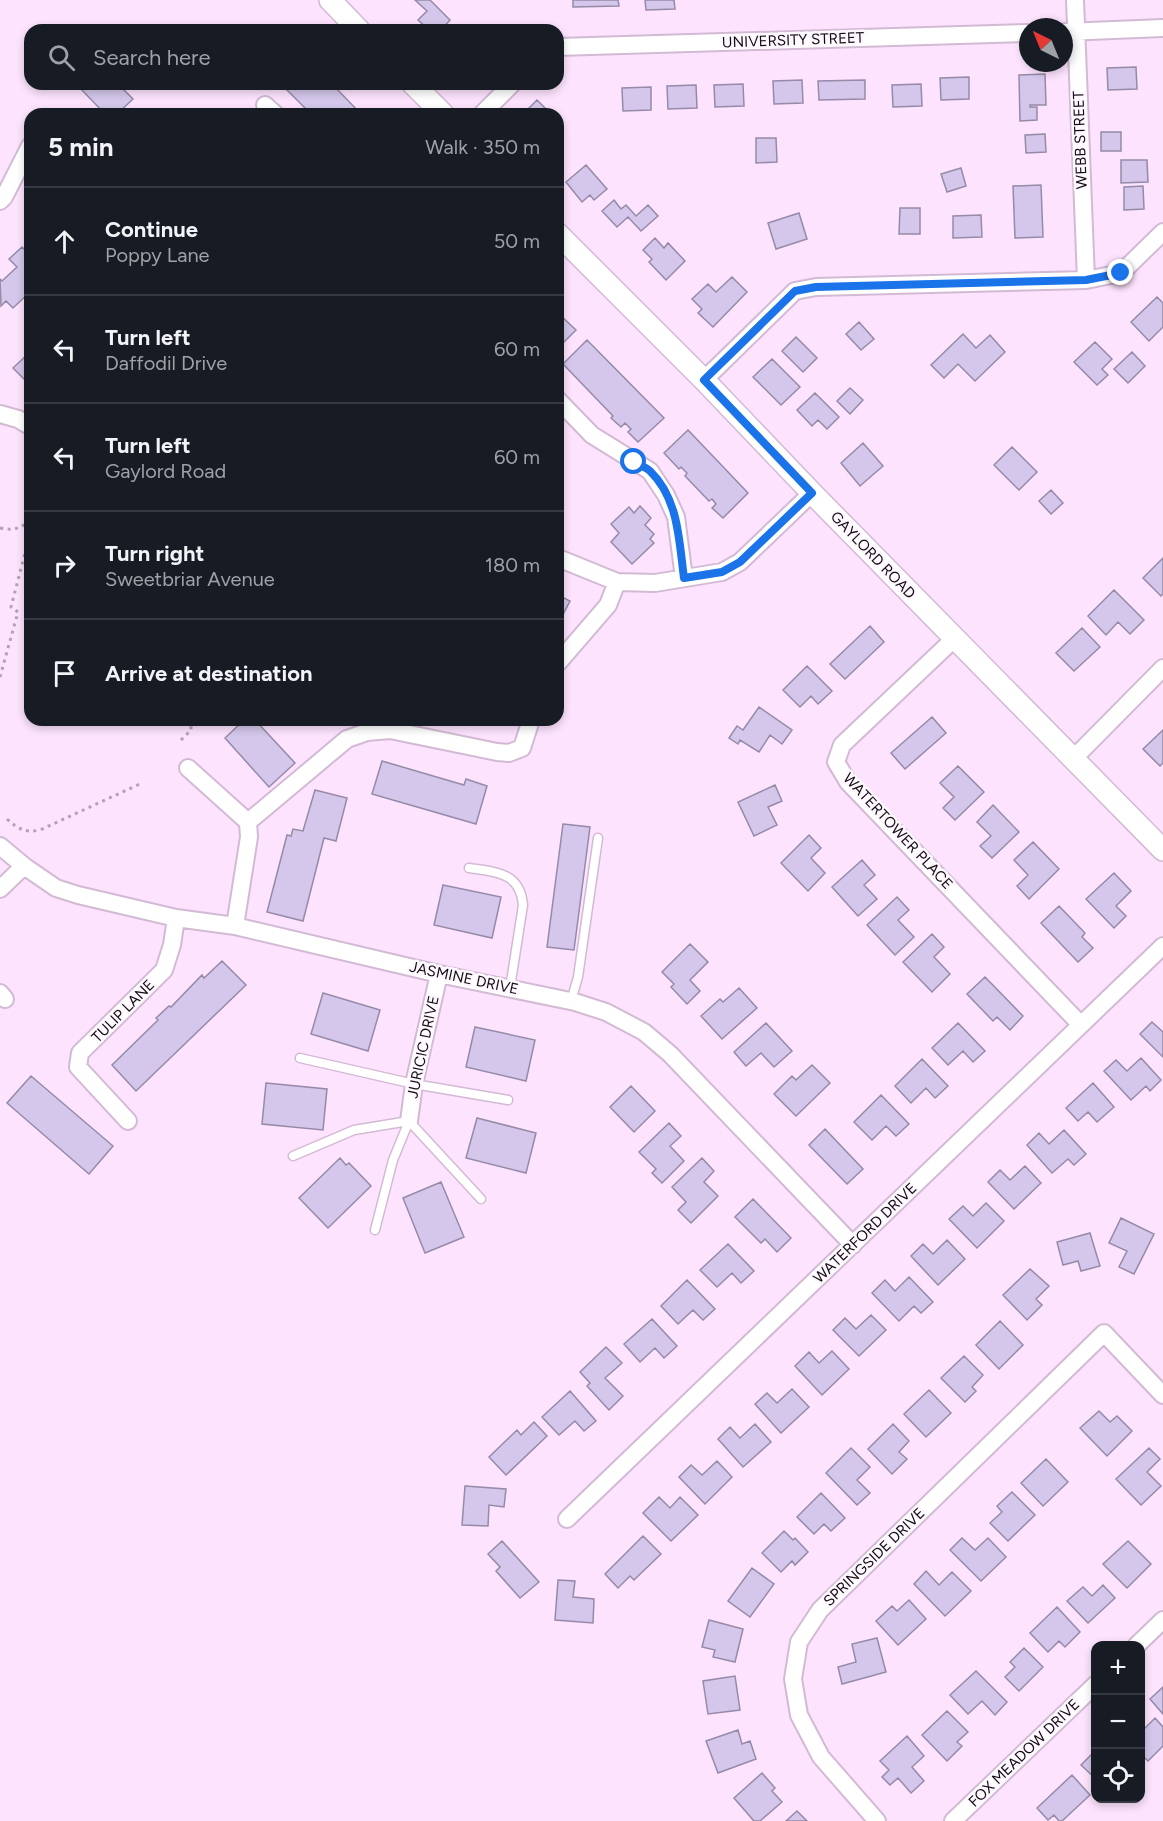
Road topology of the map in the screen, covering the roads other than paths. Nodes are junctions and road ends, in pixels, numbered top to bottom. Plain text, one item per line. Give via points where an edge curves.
1 (330, 0) edge
2 (1075, 0) edge
3 (1072, 18) edge
4 (353, 24) edge
5 (1163, 28) edge
6 (1073, 32) edge
7 (1019, 33) edge
8 (564, 47) edge
9 (1073, 72) edge
10 (419, 90) edge
11 (506, 90) edge
12 (437, 108) edge
13 (488, 108) edge
14 (24, 158) edge
15 (0, 201) edge
16 (1163, 232) edge
17 (564, 240) edge
18 (1086, 280) junction
19 (704, 380) junction
20 (564, 406) edge
21 (0, 414) edge
22 (24, 422) edge
23 (812, 493) junction
24 (564, 560) edge
25 (684, 578) junction
26 (617, 582) junction
27 (955, 638) junction
28 (564, 656) edge
29 (1163, 668) edge
30 (529, 726) edge
31 (1074, 758) junction
32 (188, 768) dead end
33 (248, 822) junction
34 (598, 838) dead end
35 (0, 846) edge
36 (1163, 850) edge
37 (24, 866) junction
38 (469, 868) dead end
39 (0, 889) edge
40 (176, 918) junction
41 (235, 926) junction
42 (1163, 946) edge
43 (439, 974) junction
44 (510, 988) junction
45 (571, 1001) junction
46 (1081, 1025) junction
47 (300, 1058) dead end
48 (414, 1084) junction
49 (508, 1100) dead end
50 (128, 1121) dead end
51 (409, 1121) junction
52 (293, 1156) dead end
53 (481, 1198) dead end
54 (375, 1230) dead end
55 (853, 1245) junction
56 (1163, 1395) edge
57 (567, 1519) dead end
58 (1163, 1620) edge
59 (1141, 1641) edge
60 (1091, 1688) edge
61 (877, 1821) edge
62 (953, 1821) edge

1 - 4 street
2 - 3 street, WEBB STREET
5 - 6 street
7 - 8 street, UNIVERSITY STREET
9 - 18 street, WEBB STREET
10 - 12 street
11 - 13 street
14 - 15 street
16 - 18 street via 1121,273
17 - 19 street, GAYLORD ROAD
18 - 19 street via 816,287 795,291
19 - 23 street, GAYLORD ROAD
20 - 25 street via 591,435 650,471 676,517
21 - 22 street
23 - 25 street via 740,562 722,572
23 - 27 street, GAYLORD ROAD
24 - 26 street
25 - 26 street via 655,583
26 - 28 street via 608,605
27 - 31 street, GAYLORD ROAD
27 - 46 street, WATERTOWER PLACE via 842,745 836,762 848,782
29 - 31 street
30 - 33 street via 522,748 509,753 390,730 367,732 347,739
31 - 36 street, GAYLORD ROAD
32 - 33 street
33 - 41 street
34 - 45 lane
35 - 37 street, JASMINE DRIVE
37 - 39 street
37 - 40 street, JASMINE DRIVE via 57,888
38 - 44 lane via 515,880 522,892
40 - 41 street, JASMINE DRIVE
40 - 50 street, TULIP LANE via 164,970 80,1053 78,1067
41 - 43 street, JASMINE DRIVE
42 - 46 street, WATERFORD DRIVE
43 - 44 street, JASMINE DRIVE
43 - 48 street, JURICIC DRIVE
44 - 45 street, JASMINE DRIVE
45 - 55 street, JASMINE DRIVE via 606,1012 644,1032 670,1054
46 - 55 street, WATERFORD DRIVE
47 - 48 lane
48 - 49 lane
48 - 51 street, JURICIC DRIVE
51 - 52 lane via 354,1130
51 - 53 lane
51 - 54 lane via 393,1160
55 - 57 street, WATERFORD DRIVE
56 - 61 street, SPRINGSIDE DRIVE via 1104,1333 820,1610 799,1642 793,1679 799,1715 821,1757
58 - 59 street
60 - 62 street, FOX MEADOW DRIVE

